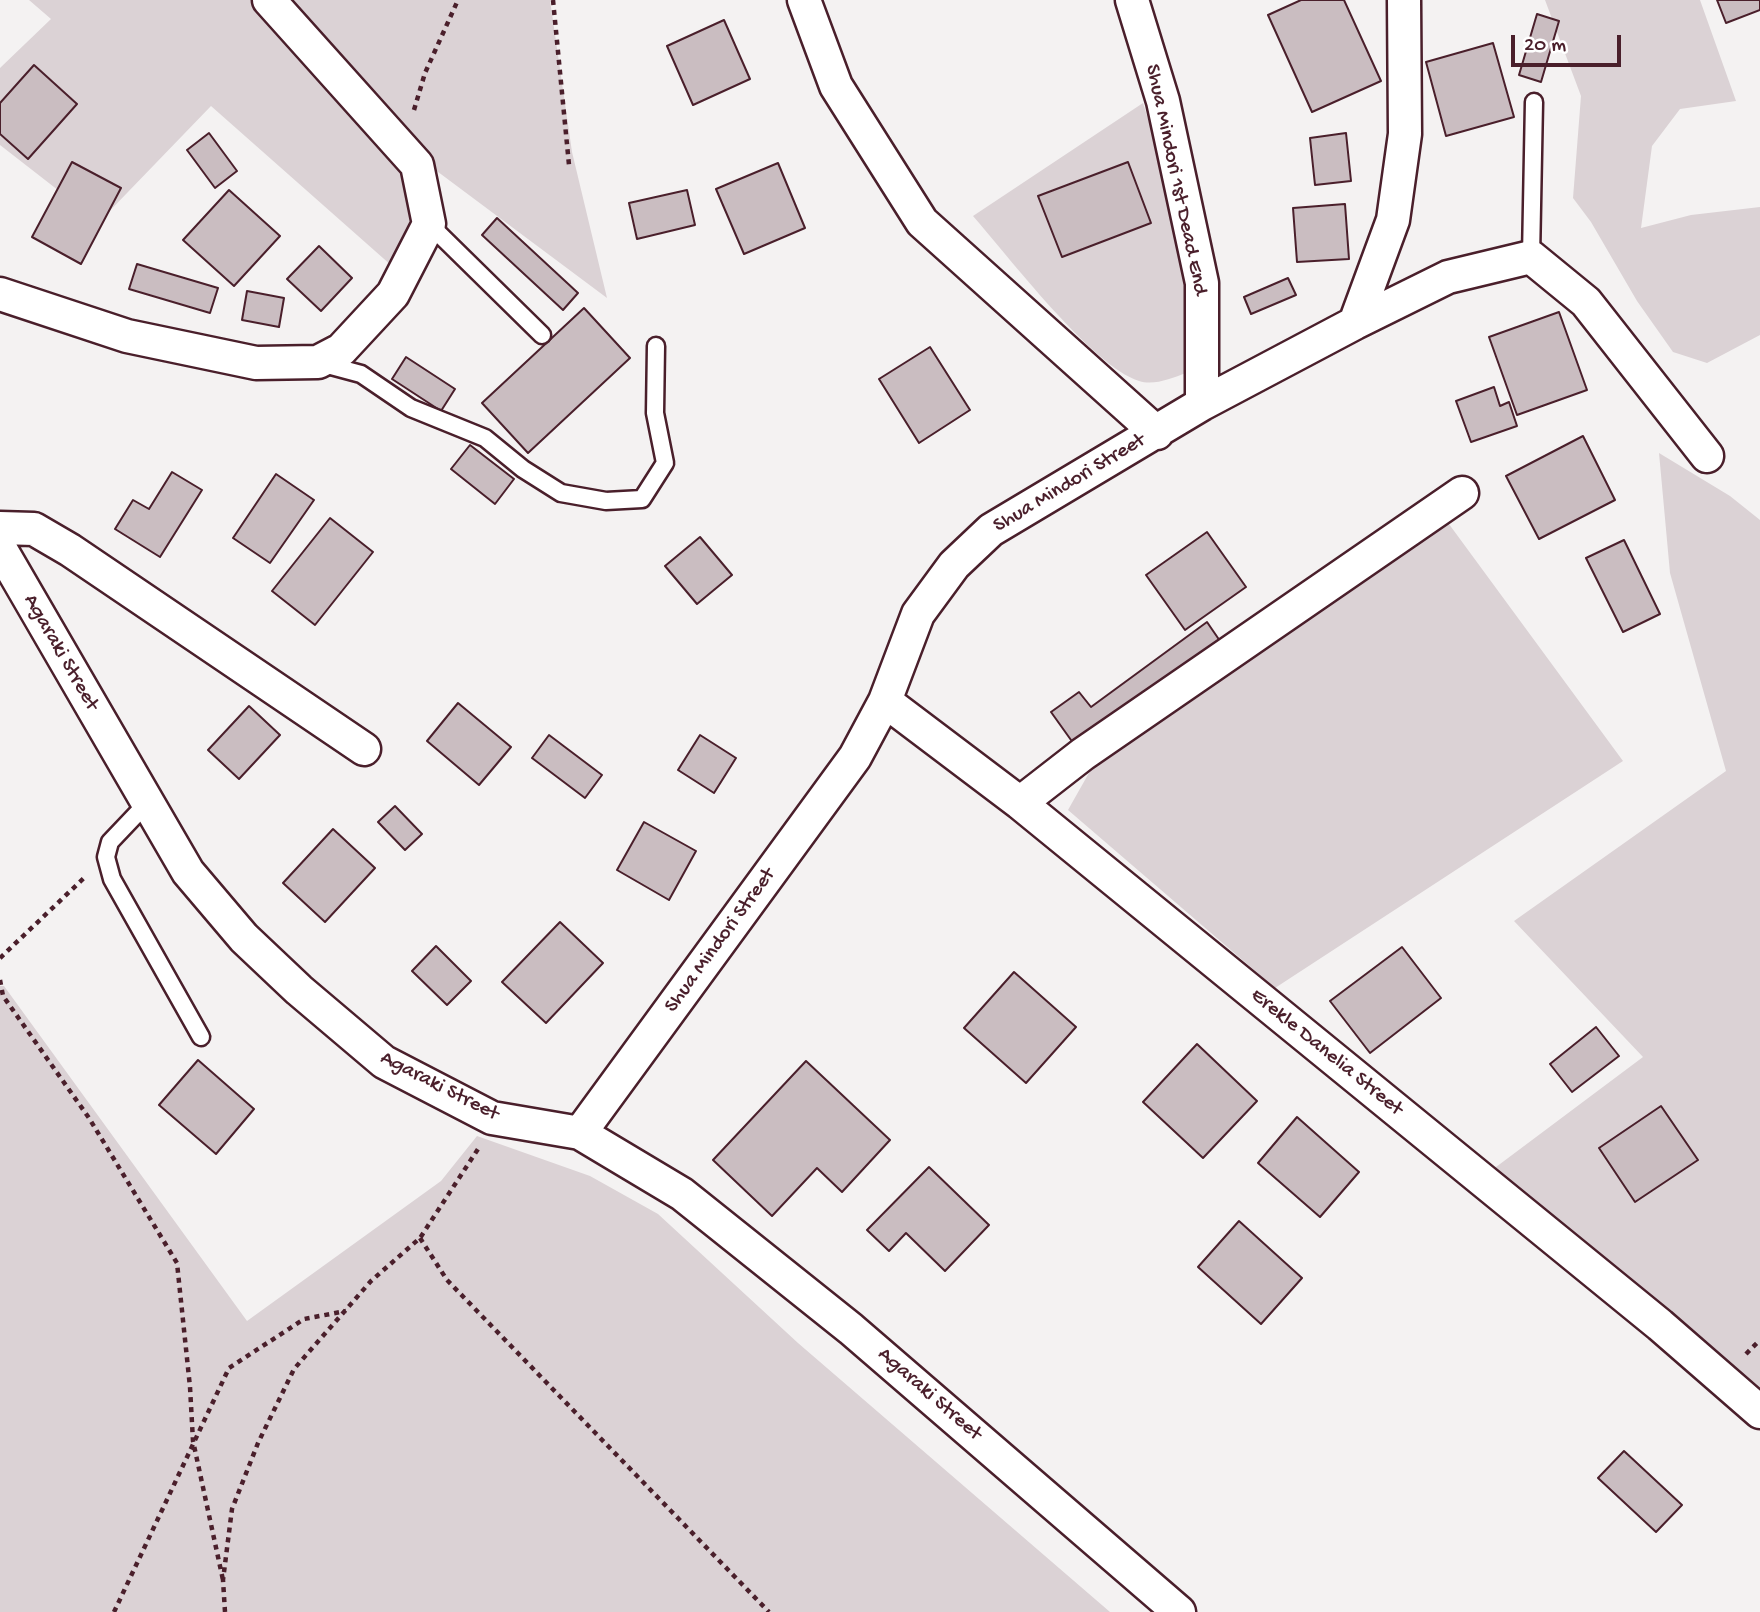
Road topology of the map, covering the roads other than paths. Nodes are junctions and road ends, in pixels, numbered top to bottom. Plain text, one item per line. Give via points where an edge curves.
1 (269, 0) edge
2 (804, 0) edge
3 (1132, 0) edge
4 (1404, 0) edge
5 (1534, 102) dead end
6 (429, 224) junction
7 (1531, 257) junction
8 (0, 293) edge
9 (1355, 323) junction
10 (542, 335) dead end
11 (656, 346) dead end
12 (318, 362) junction
13 (1202, 404) junction
14 (1157, 433) junction
15 (1707, 456) dead end
16 (1462, 493) dead end
17 (0, 528) edge
18 (0, 548) edge
19 (885, 701) junction
20 (365, 749) dead end
21 (148, 802) junction
22 (1020, 803) junction
23 (201, 1037) dead end
24 (580, 1133) junction
25 (1760, 1412) edge
26 (1179, 1612) edge

1 - 6 street via 417,165
2 - 14 street via 836,86 922,222
3 - 13 street, Shua Mindori 1st Dead End via 1163,101 1202,283
4 - 9 street via 1405,134 1393,220
5 - 7 lane
6 - 10 lane
6 - 12 street via 393,294 341,350
7 - 9 street, Shua Mindori Street via 1448,277
7 - 15 street via 1586,302
8 - 12 street via 127,336 256,363
9 - 13 street, Shua Mindori Street
11 - 12 lane via 655,412 665,463 642,499 606,500 561,493 485,438 411,408 361,374
13 - 14 street, Shua Mindori Street
14 - 19 street, Shua Mindori Street via 991,530 954,565 918,614
16 - 22 street via 1083,754
17 - 20 street via 34,529 69,550
18 - 21 street, Agaraki Street
19 - 22 street, Erekle Danelia Street
19 - 24 street, Shua Mindori Street via 855,757
21 - 23 lane via 110,842 106,858 112,879
21 - 24 street, Agaraki Street via 188,872 244,938 384,1062 492,1118
22 - 25 street, Erekle Danelia Street via 1660,1325
24 - 26 street, Agaraki Street via 682,1194 851,1329

